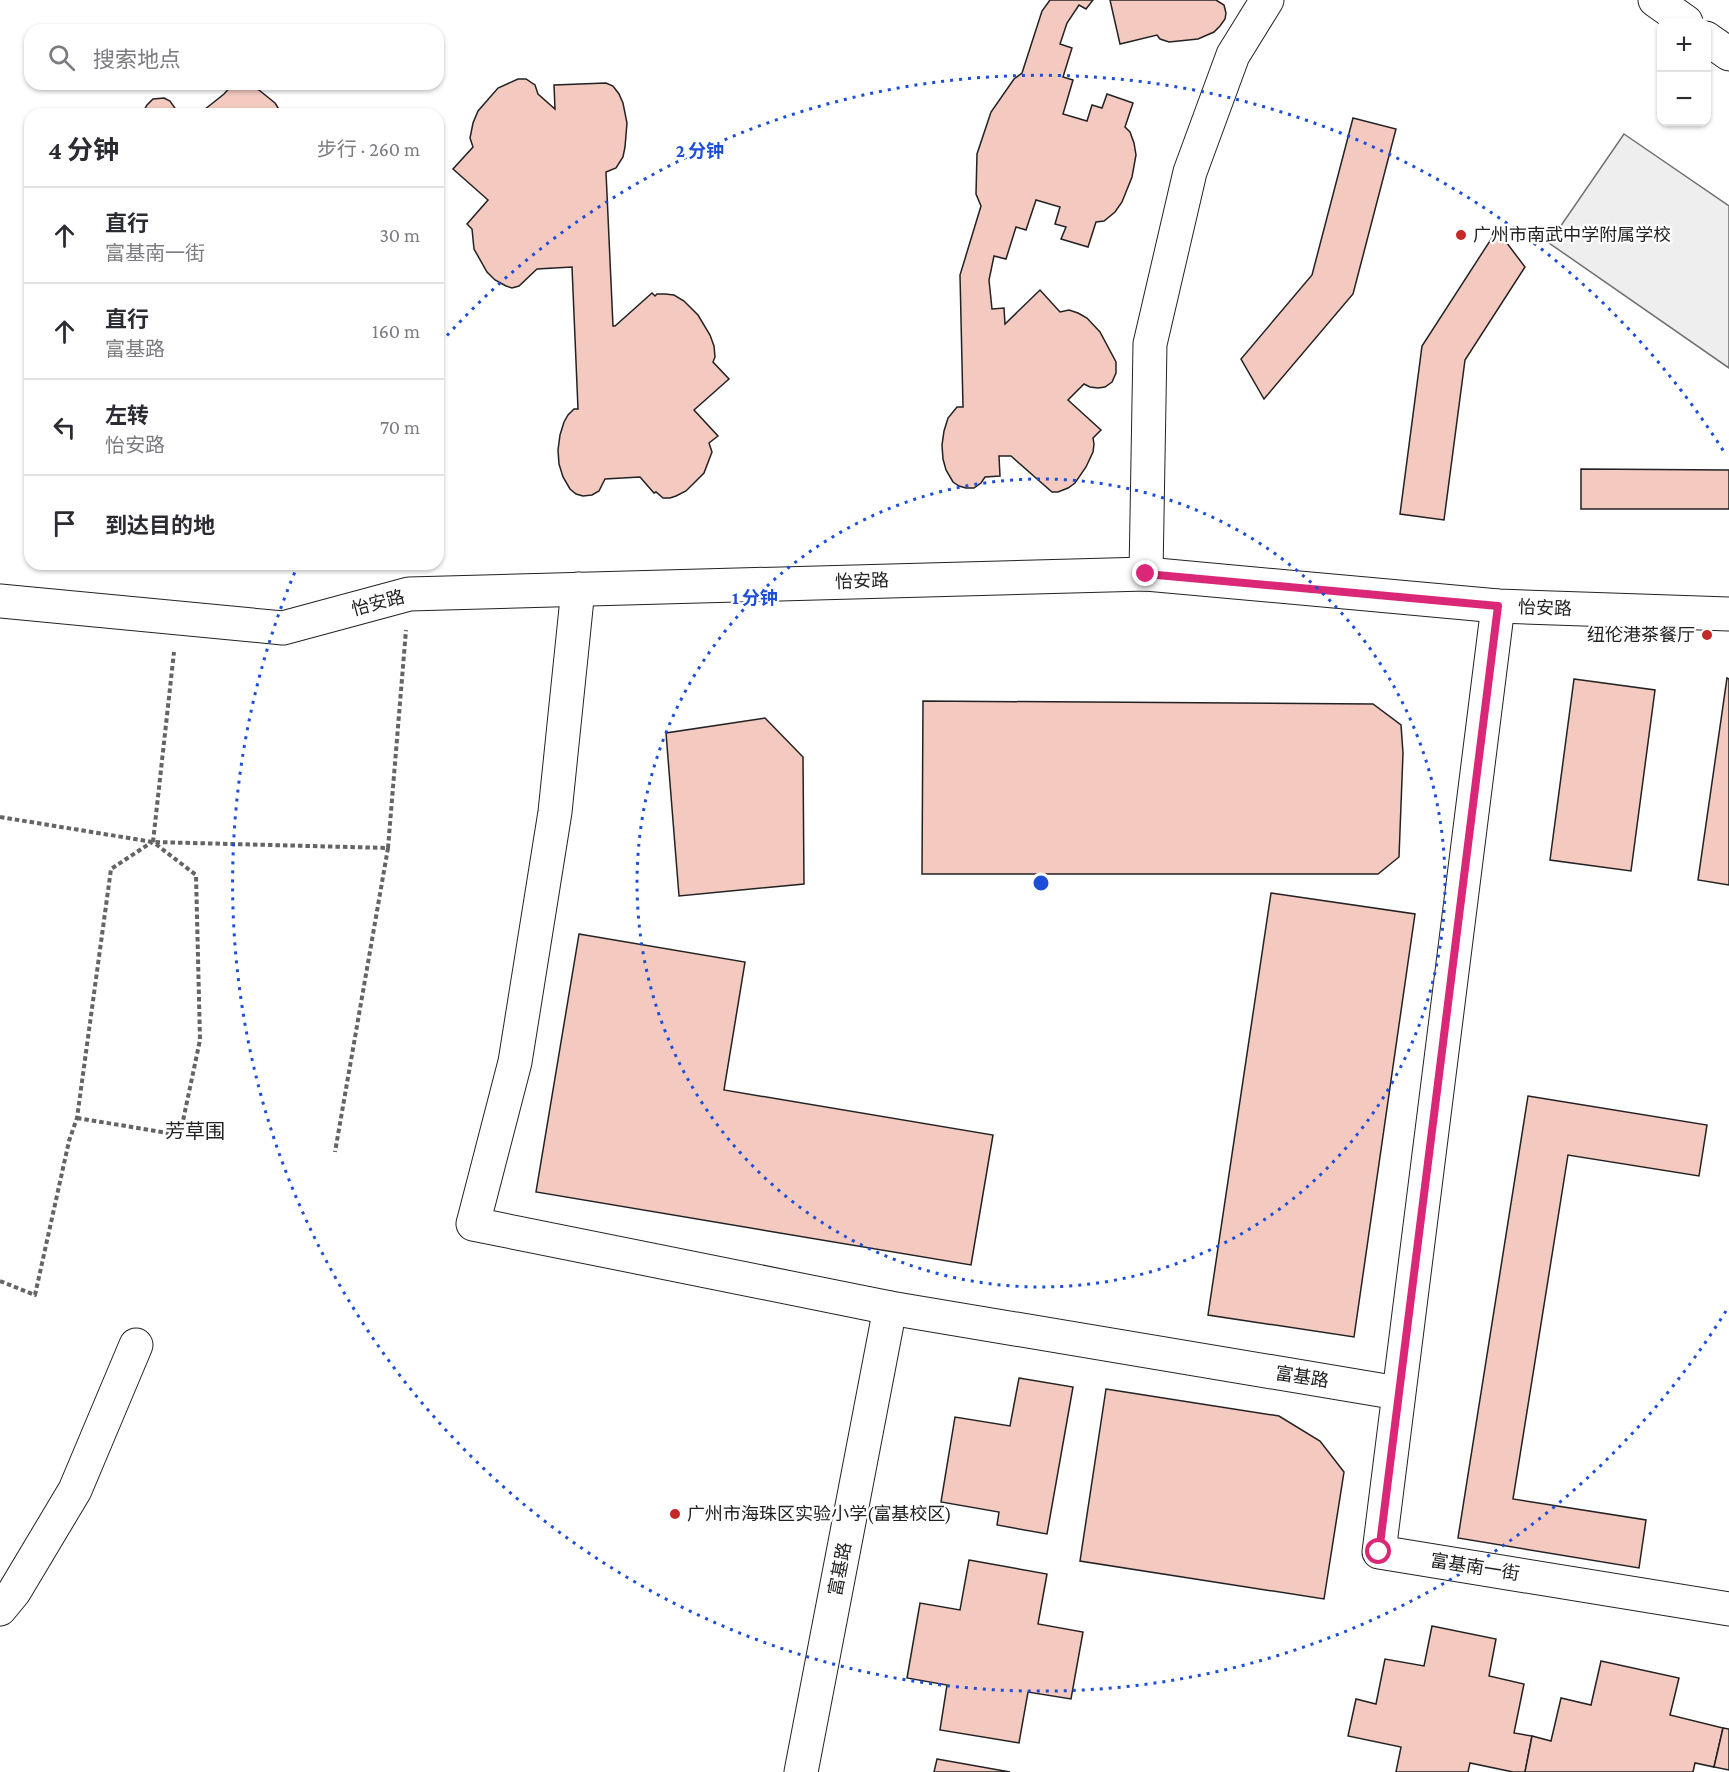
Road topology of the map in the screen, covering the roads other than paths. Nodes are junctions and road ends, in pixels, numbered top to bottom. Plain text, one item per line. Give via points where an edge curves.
1 (1267, 0) edge
2 (1655, 0) edge
3 (1680, 18) edge
4 (1711, 41) edge
5 (1729, 54) edge
6 (1146, 574) junction
7 (578, 589) junction
8 (0, 601) edge
9 (1498, 606) junction
10 (1729, 614) edge
11 (890, 1308) junction
12 (136, 1345) dead end
13 (1398, 1393) junction
14 (0, 1609) edge
15 (1729, 1609) edge
16 (801, 1772) edge

1 - 6 street via 1233,55 1190,172 1150,344
2 - 3 street
4 - 5 street
6 - 7 street, 怡安路
6 - 9 street, 怡安路
7 - 8 street, 怡安路 via 409,594 283,628
7 - 11 street via 555,812 515,1062 474,1224
9 - 10 street, 怡安路
9 - 13 street
11 - 13 street, 富基路
11 - 16 street, 富基路
12 - 14 street via 75,1490
13 - 15 street, 富基南一街 via 1379,1552

